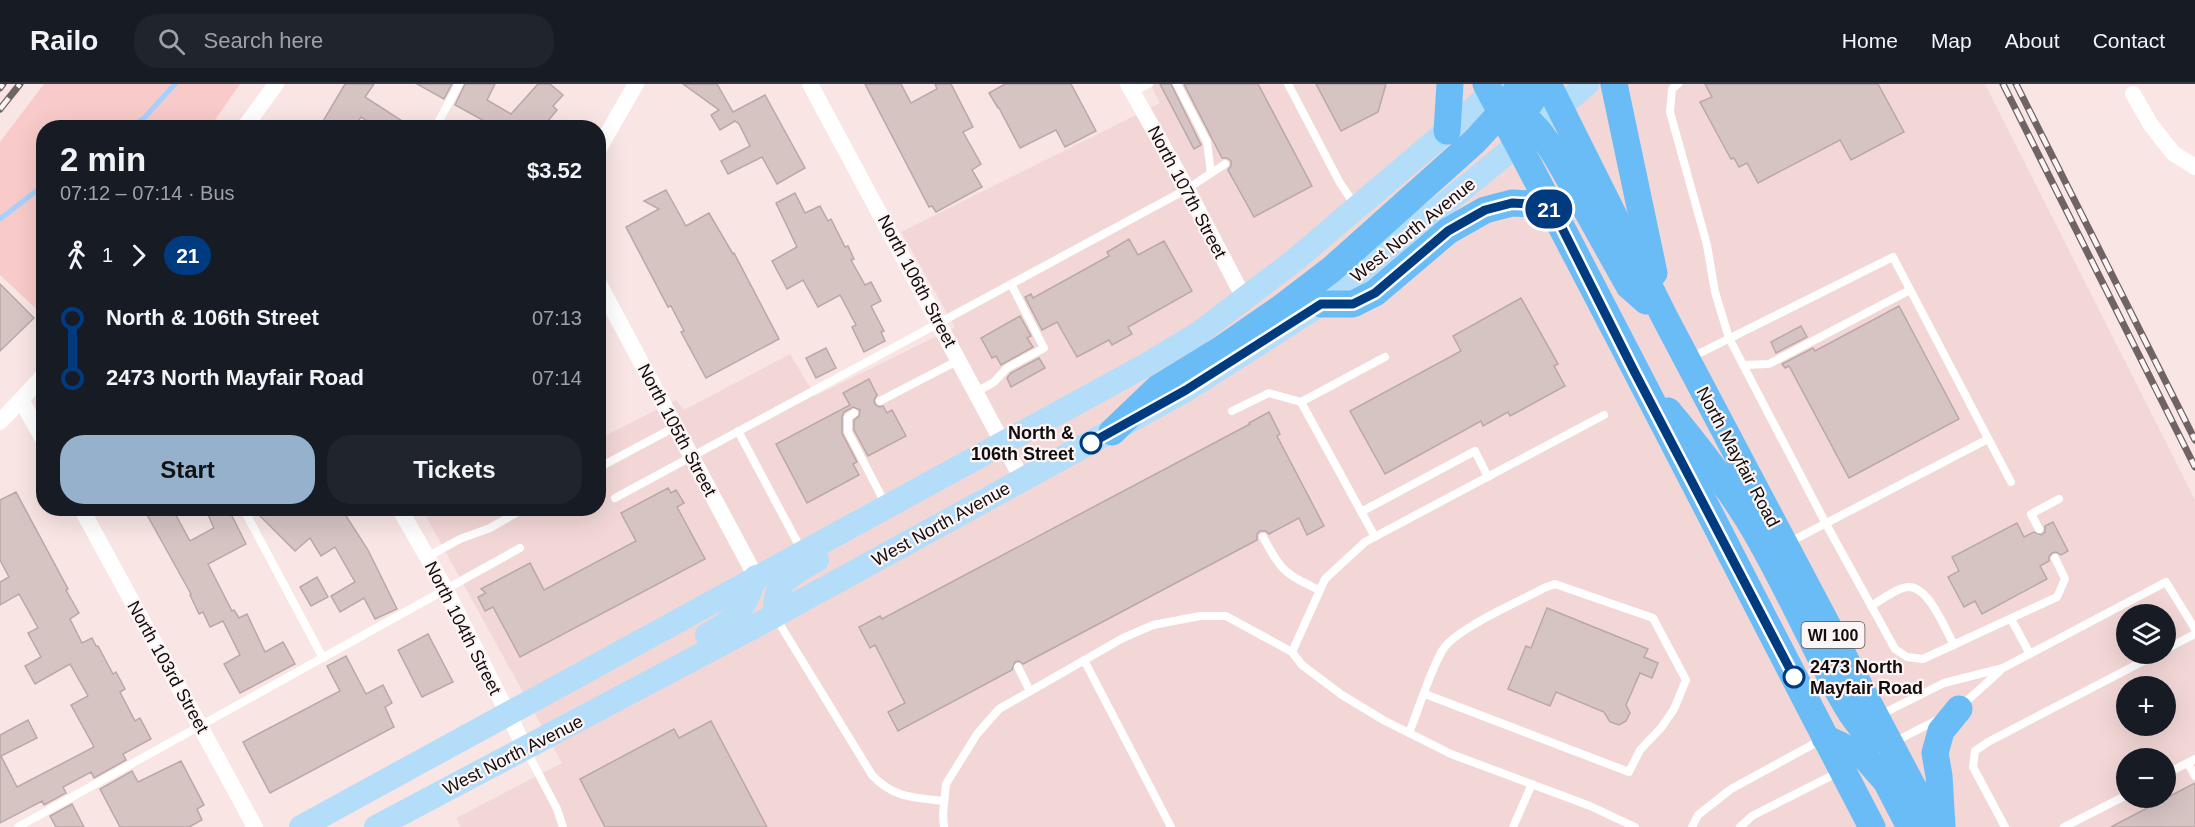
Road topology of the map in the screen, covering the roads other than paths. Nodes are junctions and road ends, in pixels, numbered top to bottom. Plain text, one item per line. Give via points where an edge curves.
1 (276, 84) edge
2 (459, 84) edge
3 (636, 84) edge
4 (810, 84) edge
5 (1149, 84) edge
6 (1177, 84) edge
7 (1288, 84) edge
8 (1450, 84) edge
9 (1587, 84) edge
10 (1614, 84) edge
11 (1678, 84) edge
12 (1130, 88) edge
13 (2134, 89) edge
14 (1519, 102) edge
15 (250, 120) edge
16 (439, 120) edge
17 (1447, 132) junction
18 (606, 136) edge
19 (1225, 164) dead end
20 (2195, 167) edge
21 (1211, 173) junction
22 (1187, 189) junction
23 (1356, 208) junction
24 (1553, 210) junction
25 (1011, 284) junction
26 (1910, 290) junction
27 (606, 297) edge
28 (1245, 300) junction
29 (1321, 304) junction
30 (1665, 318) junction
31 (939, 323) junction
32 (1729, 338) junction
33 (1385, 357) dead end
34 (1687, 359) junction
35 (959, 360) junction
36 (1743, 365) junction
37 (1634, 371) junction
38 (36, 384) edge
39 (976, 392) junction
40 (21, 400) junction
41 (880, 401) dead end
42 (1301, 402) junction
43 (1232, 411) dead end
44 (854, 413) dead end
45 (1604, 415) dead end
46 (0, 422) edge
47 (36, 427) edge
48 (675, 427) junction
49 (738, 431) junction
50 (1112, 432) junction
51 (1988, 439) junction
52 (1003, 443) junction
53 (691, 457) junction
54 (606, 464) edge
55 (949, 473) junction
56 (1488, 477) junction
57 (1022, 480) junction
58 (2011, 482) dead end
59 (615, 498) dead end
60 (2059, 498) dead end
61 (886, 507) junction
62 (1361, 512) junction
63 (85, 516) edge
64 (247, 516) edge
65 (404, 516) edge
66 (511, 516) edge
67 (1826, 524) junction
68 (2039, 529) dead end
69 (1263, 537) dead end
70 (1375, 537) junction
71 (1785, 545) junction
72 (520, 548) dead end
73 (802, 552) junction
74 (427, 557) junction
75 (2055, 558) dead end
76 (756, 577) junction
77 (446, 590) junction
78 (1319, 590) junction
79 (1871, 606) junction
80 (774, 616) junction
81 (2011, 619) junction
82 (2195, 628) edge
83 (2195, 634) edge
84 (2176, 644) edge
85 (1953, 645) junction
86 (1292, 652) junction
87 (2030, 654) junction
88 (323, 658) junction
89 (1084, 660) junction
90 (2138, 664) edge
91 (1018, 667) dead end
92 (2003, 668) junction
93 (639, 688) junction
94 (1030, 691) junction
95 (1425, 694) junction
96 (1959, 709) junction
97 (508, 714) junction
98 (1863, 723) junction
99 (201, 726) junction
100 (1409, 733) junction
101 (1830, 736) junction
102 (525, 748) junction
103 (1866, 757) junction
104 (2192, 761) edge
105 (2176, 769) edge
106 (2195, 776) edge
107 (1532, 784) junction
108 (944, 801) junction
109 (2116, 801) edge
110 (18, 827) edge
111 (255, 827) edge
112 (301, 827) edge
113 (376, 827) edge
114 (563, 827) edge
115 (944, 827) edge
116 (1171, 827) edge
117 (1513, 827) edge
118 (1635, 827) edge
119 (1692, 827) edge
120 (1740, 827) edge
121 (1872, 827) edge
122 (1910, 827) edge
123 (1934, 827) edge
124 (1942, 827) edge
125 (2005, 827) edge
126 (2064, 827) edge

1 - 15 street
2 - 16 lane
3 - 18 street
4 - 31 street, North 106th Street
5 - 12 lane
6 - 21 lane via 1207,142
7 - 23 lane
8 - 17 main road
9 - 14 main road, West North Avenue
10 - 30 main road
11 - 32 lane via 1672,89 1670,112
12 - 22 street, North 107th Street
13 - 20 street via 2151,125 2173,153
14 - 17 main road, West North Avenue
14 - 24 main road, WI 100
14 - 29 main road, West North Avenue
14 - 30 main road, North Mayfair Road / WI 100
14 - 50 main road via 1332,269 1246,332 1158,388
17 - 23 main road, West North Avenue
19 - 21 lane
21 - 22 lane
22 - 25 lane
22 - 28 street, North 107th Street
23 - 28 main road, West North Avenue
24 - 29 main road via 1512,203 1485,210 1448,231 1375,293 1353,304
24 - 37 main road, WI 100
25 - 31 lane
25 - 39 lane via 1044,348 1007,368 994,382
26 - 32 lane via 1893,256
26 - 36 lane via 1769,364
26 - 51 lane
27 - 48 street, North 105th Street
28 - 52 main road, West North Avenue via 1146,365
29 - 50 main road, West North Avenue
30 - 34 main road, North Mayfair Road / WI 100
31 - 35 street, North 106th Street
31 - 49 lane
32 - 34 lane
32 - 36 lane
33 - 42 lane
34 - 71 main road, North Mayfair Road / WI 100
35 - 39 street, North 106th Street
35 - 41 lane
36 - 67 lane
37 - 98 main road via 1707,458 1754,529 1835,685
37 - 101 main road, WI 100
38 - 40 street
39 - 52 street, North 106th Street
40 - 46 street
40 - 47 street
42 - 43 lane via 1269,393
42 - 62 lane
44 - 61 lane via 848,417 848,432
45 - 56 lane
48 - 53 street, North 105th Street
48 - 54 lane
49 - 53 lane
49 - 73 lane
50 - 57 main road, West North Avenue
51 - 58 lane
51 - 67 lane
52 - 55 main road, West North Avenue
52 - 57 street, North 106th Street
53 - 59 lane
53 - 76 street, North 105th Street
55 - 61 main road, West North Avenue
55 - 80 main road via 891,520 799,570 778,590
56 - 62 lane via 1475,451
56 - 70 lane
57 - 80 main road, West North Avenue
60 - 68 lane via 2031,514
61 - 73 main road, West North Avenue
62 - 70 lane
63 - 99 street, North 103rd Street
64 - 88 lane
65 - 74 street, North 104th Street
66 - 74 lane
67 - 71 lane
67 - 79 lane
69 - 78 lane via 1278,565 1290,576
70 - 78 lane via 1325,579
71 - 98 main road, North Mayfair Road / WI 100
72 - 77 lane
73 - 76 main road, West North Avenue
74 - 77 street, North 104th Street
75 - 81 lane via 2065,579 2057,597
76 - 93 main road via 738,615 693,644
76 - 97 main road, West North Avenue
77 - 88 lane
77 - 97 street, North 104th Street
78 - 86 lane
79 - 85 lane via 1895,649 1907,657 1923,659
79 - 85 lane via 1907,587 1918,589 1927,596
80 - 93 main road, West North Avenue
80 - 108 lane via 884,788 912,798
81 - 85 lane
81 - 87 lane
82 - 87 lane via 2166,582
83 - 84 lane
86 - 89 lane via 1226,616 1200,616 1153,625
86 - 100 lane via 1302,665 1342,695
87 - 92 lane
88 - 99 lane
89 - 94 lane
89 - 116 lane
90 - 125 lane via 1975,751 1973,767
91 - 94 lane
92 - 96 lane
92 - 98 lane via 1944,683
93 - 102 main road, West North Avenue
94 - 108 lane via 995,712 977,734 946,784
95 - 95 lane via 1442,650 1454,636 1555,584 1653,618 1686,680 1674,709 1640,750 1629,772
95 - 100 lane
96 - 103 lane
96 - 124 main road via 1941,731 1935,753
97 - 102 street, North 104th Street
97 - 112 main road, West North Avenue
98 - 103 main road via 1872,737
99 - 110 lane
99 - 111 street, North 103rd Street
100 - 107 lane via 1451,754
101 - 103 main road, WI 100
101 - 119 lane via 1731,789 1698,815
102 - 113 main road, West North Avenue
102 - 114 lane
103 - 120 lane via 1752,816
103 - 121 main road, WI 100
103 - 122 main road via 1886,781
103 - 123 main road, WI 100
104 - 105 lane
104 - 106 lane
107 - 117 lane
107 - 118 lane
108 - 115 lane
109 - 126 lane

